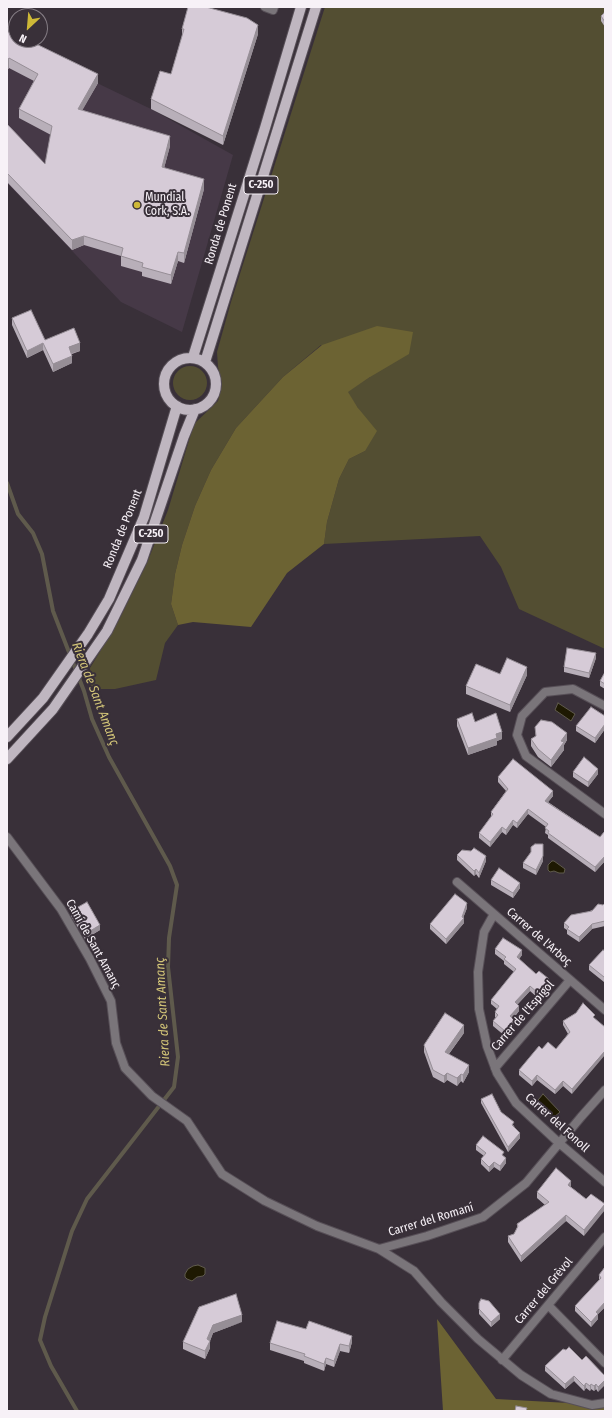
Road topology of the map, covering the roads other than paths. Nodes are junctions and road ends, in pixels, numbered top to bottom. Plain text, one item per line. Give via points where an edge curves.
1 (265, 7) edge
2 (274, 7) edge
3 (301, 7) edge
4 (316, 7) edge
5 (193, 357) junction
6 (205, 362) junction
7 (177, 406) junction
8 (195, 409) junction
9 (605, 706) edge
10 (7, 737) edge
11 (7, 759) edge
12 (605, 814) edge
13 (7, 837) edge
14 (457, 882) dead end
15 (494, 914) junction
16 (570, 980) junction
17 (605, 1010) edge
18 (495, 1068) junction
19 (605, 1090) edge
20 (559, 1143) junction
21 (605, 1182) edge
22 (605, 1237) edge
23 (379, 1249) junction
24 (548, 1305) junction
25 (502, 1360) junction
26 (605, 1363) edge
27 (605, 1403) edge

1 - 2 street via 273,10
3 - 5 main road, Ronda de Ponent / C-250
4 - 6 main road, C-250
5 - 6 main road
5 - 7 main road via 176,362 165,376 165,393
6 - 8 main road via 215,376 216,389 207,404
7 - 8 main road
7 - 10 main road, Ronda de Ponent / C-250 via 144,517 109,599 43,698
8 - 11 main road, C-250 via 142,560 107,631 53,709
9 - 12 street via 573,689 545,692 522,716 517,736 526,756
13 - 23 street, Camí de Sant Amanç via 61,909 90,959 110,1001 116,1043 125,1068 152,1096 187,1121 222,1174 265,1200 317,1226
14 - 15 street, Carrer de l'Arboç
15 - 16 street, Carrer de l'Arboç
15 - 18 street, Carrer del Fonoll via 484,932 478,972 480,1009 487,1046
16 - 17 street, Carrer de l'Arboç
16 - 18 street, Carrer de l'Espígol
18 - 20 street, Carrer del Fonoll via 516,1103
19 - 20 street, Carrer del Romaní
20 - 21 street, Carrer del Fonoll
20 - 23 street, Carrer del Romaní via 526,1183 483,1217
22 - 24 street, Carrer del Grèvol
23 - 25 street, Camí de Sant Amanç via 414,1270 441,1302
24 - 25 street, Carrer del Grèvol
24 - 26 street
25 - 27 street, Camí de Sant Amanç via 551,1394 592,1405

